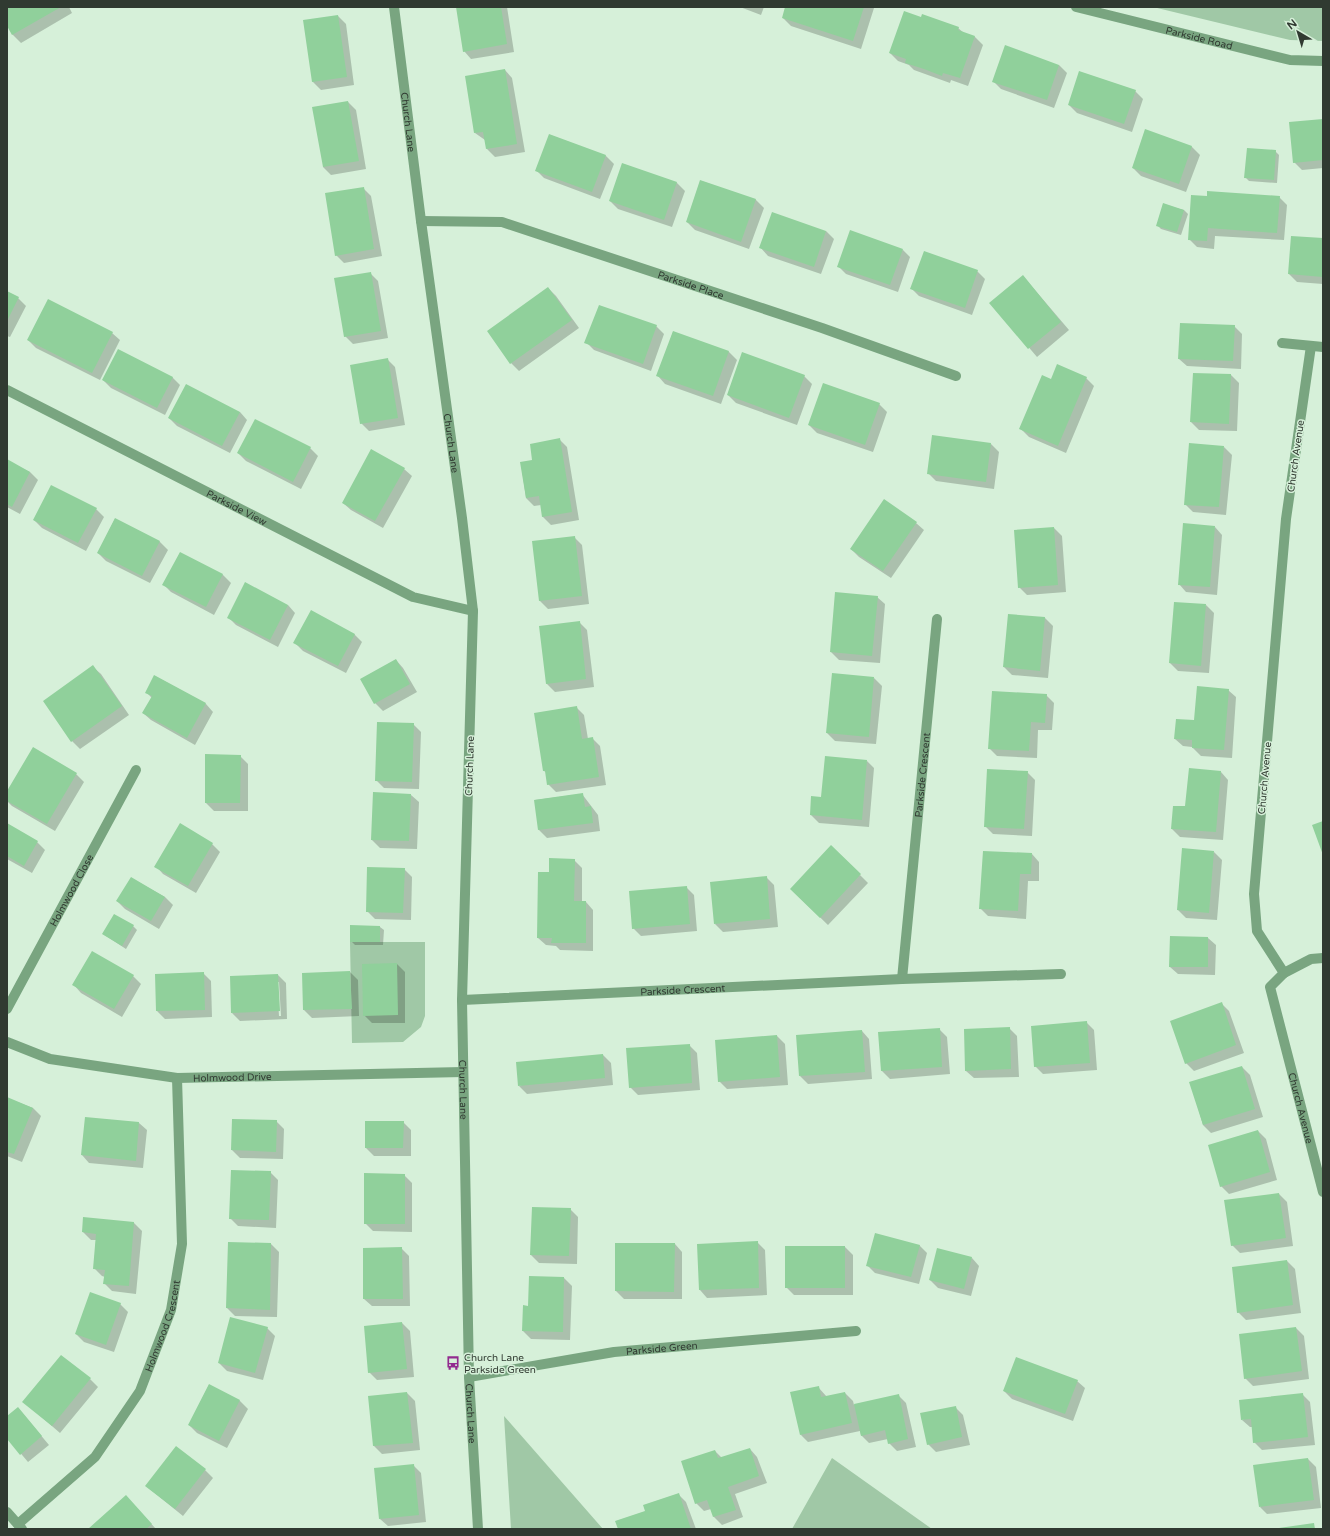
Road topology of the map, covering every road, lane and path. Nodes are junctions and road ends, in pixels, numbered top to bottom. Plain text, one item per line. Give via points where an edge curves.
1 (394, 7) edge
2 (1076, 7) edge
3 (1323, 61) edge
4 (421, 221) junction
5 (1282, 343) dead end
6 (1311, 346) junction
7 (1323, 347) edge
8 (956, 376) dead end
9 (7, 390) edge
10 (473, 611) junction
11 (937, 619) dead end
12 (136, 770) dead end
13 (1323, 958) edge
14 (1284, 973) junction
15 (1061, 974) dead end
16 (902, 979) junction
17 (462, 1000) junction
18 (7, 1010) edge
19 (7, 1042) edge
20 (463, 1072) junction
21 (178, 1078) junction
22 (1323, 1192) edge
23 (856, 1331) dead end
24 (469, 1377) junction
25 (7, 1512) edge
26 (20, 1527) edge
27 (478, 1529) edge

1 - 4 street, Church Lane
2 - 3 street, Parkside Road via 1290,60
4 - 8 street, Parkside Place via 502,222 822,328
4 - 10 street, Church Lane
5 - 6 street
6 - 7 street
6 - 14 street, Church Avenue via 1286,519 1254,894 1257,931
9 - 10 street, Parkside View via 413,597
10 - 17 street, Church Lane
11 - 16 street, Parkside Crescent
12 - 18 street, Holmwood Close
13 - 14 street via 1311,959
14 - 22 street, Church Avenue via 1270,987
15 - 16 street, Parkside Crescent
16 - 17 street, Parkside Crescent
17 - 20 street, Church Lane
19 - 21 street, Holmwood Drive via 50,1059
20 - 21 street, Holmwood Drive
20 - 24 street, Church Lane
21 - 26 street, Holmwood Crescent via 182,1244 171,1310 140,1391 95,1457
23 - 24 street, Parkside Green via 614,1352
24 - 27 street, Church Lane
25 - 26 street

